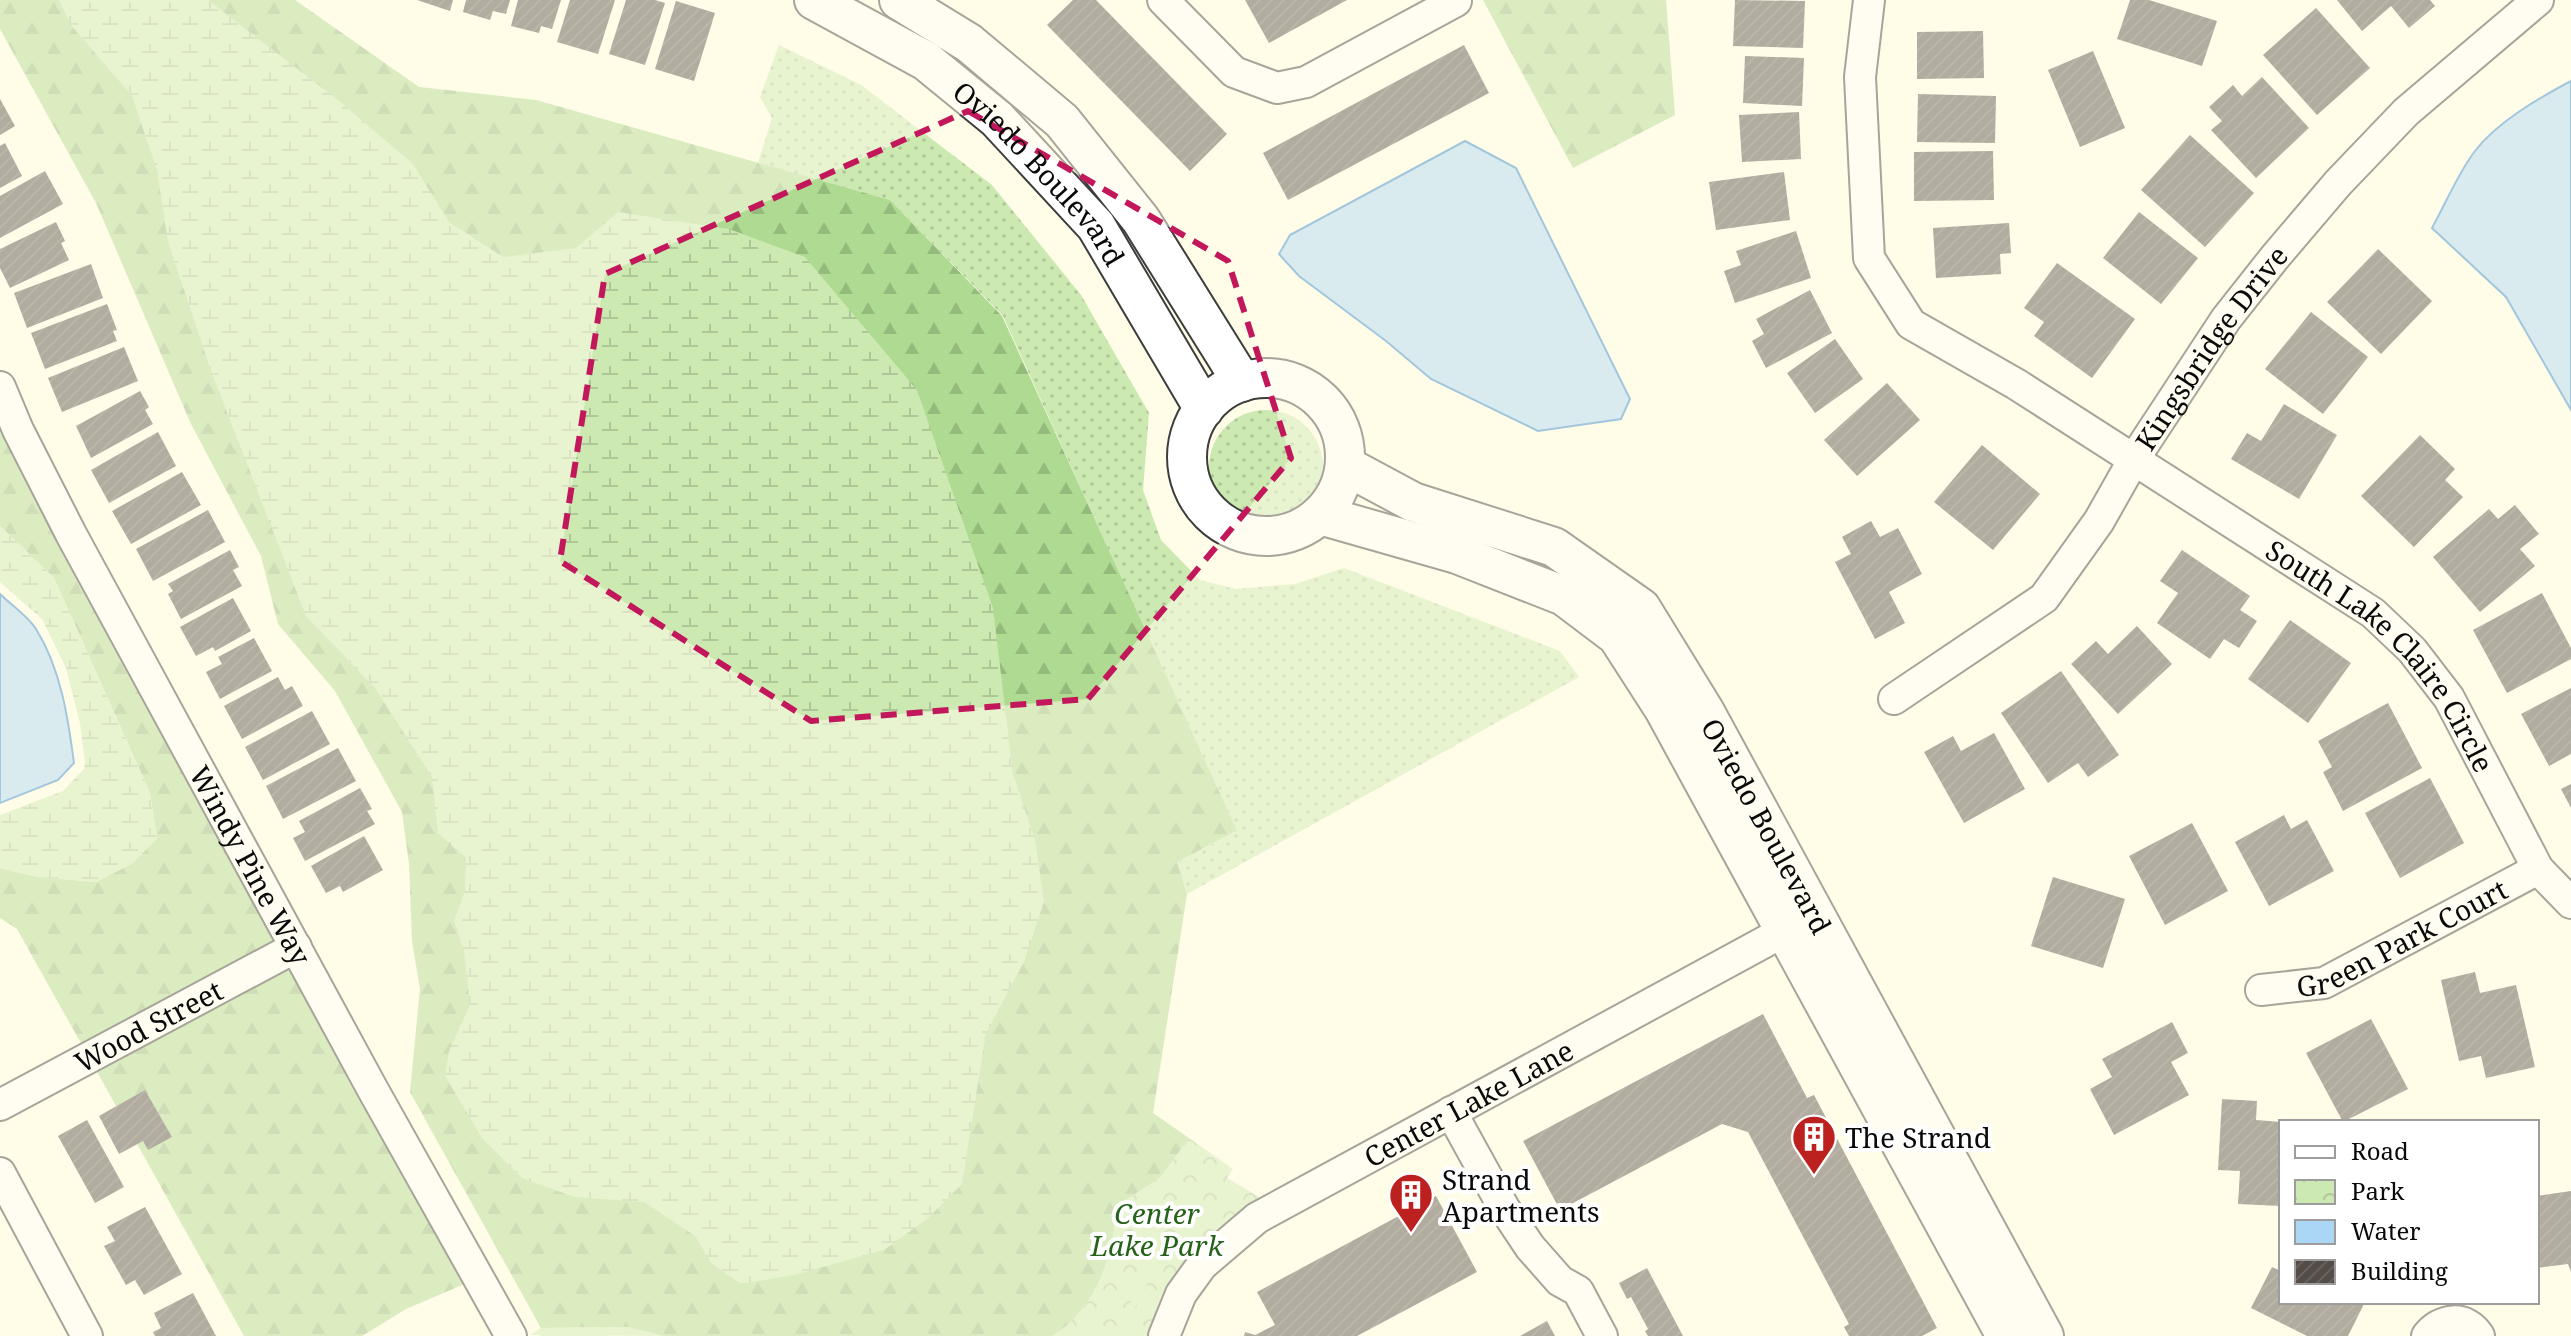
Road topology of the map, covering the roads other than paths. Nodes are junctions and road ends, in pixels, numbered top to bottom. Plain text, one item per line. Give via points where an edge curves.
1 (814, 0) edge
2 (899, 0) edge
3 (1163, 0) edge
4 (1869, 0) edge
5 (2538, 0) edge
6 (1456, 1) edge
7 (1242, 382) junction
8 (0, 387) edge
9 (1204, 409) junction
10 (2134, 459) junction
11 (1346, 466) junction
12 (1320, 515) junction
13 (1894, 699) dead end
14 (2538, 869) junction
15 (2571, 903) edge
16 (1798, 921) junction
17 (296, 947) junction
18 (2261, 990) dead end
19 (0, 1105) edge
20 (1451, 1112) junction
21 (0, 1173) edge
22 (87, 1336) edge
23 (511, 1336) edge
24 (1164, 1336) edge
25 (1602, 1336) edge
26 (2034, 1336) edge
27 (2427, 1336) edge
28 (2479, 1336) edge

1 - 9 street, Oviedo Boulevard via 926,61 997,119 1096,226
2 - 7 street, Oviedo Boulevard via 969,43 1062,121 1141,220
3 - 6 street via 1234,72 1277,88 1306,82
4 - 10 street, South Lake Claire Circle via 1860,77 1869,258 1911,324
5 - 10 street, Kingsbridge Drive via 2406,112 2338,183 2226,319
7 - 9 street
7 - 11 street via 1267,378 1299,384 1326,404 1342,433
8 - 17 street, Windy Pine Way via 64,521
9 - 12 street via 1190,432 1186,466 1196,497 1218,522 1249,536 1282,536
10 - 13 street, Kingsbridge Drive via 2099,521 2044,598
10 - 14 street, South Lake Claire Circle via 2373,613 2412,650 2449,698
11 - 12 street via 1335,498
11 - 16 street, Oviedo Boulevard via 1413,502 1554,547 1641,608 1705,712
12 - 16 street, Oviedo Boulevard via 1457,554 1564,596 1617,636
14 - 15 street, South Lake Claire Circle
14 - 18 street, Green Park Court via 2324,983
16 - 20 street, Center Lake Lane
16 - 26 street, Oviedo Boulevard
17 - 19 street, Wood Street
17 - 23 street, Windy Pine Way
20 - 24 street, Center Lake Lane via 1257,1218 1202,1265 1181,1294
20 - 25 street via 1530,1247 1560,1281 1578,1291
21 - 22 street
27 - 28 street via 2443,1322 2455,1321 2466,1323

